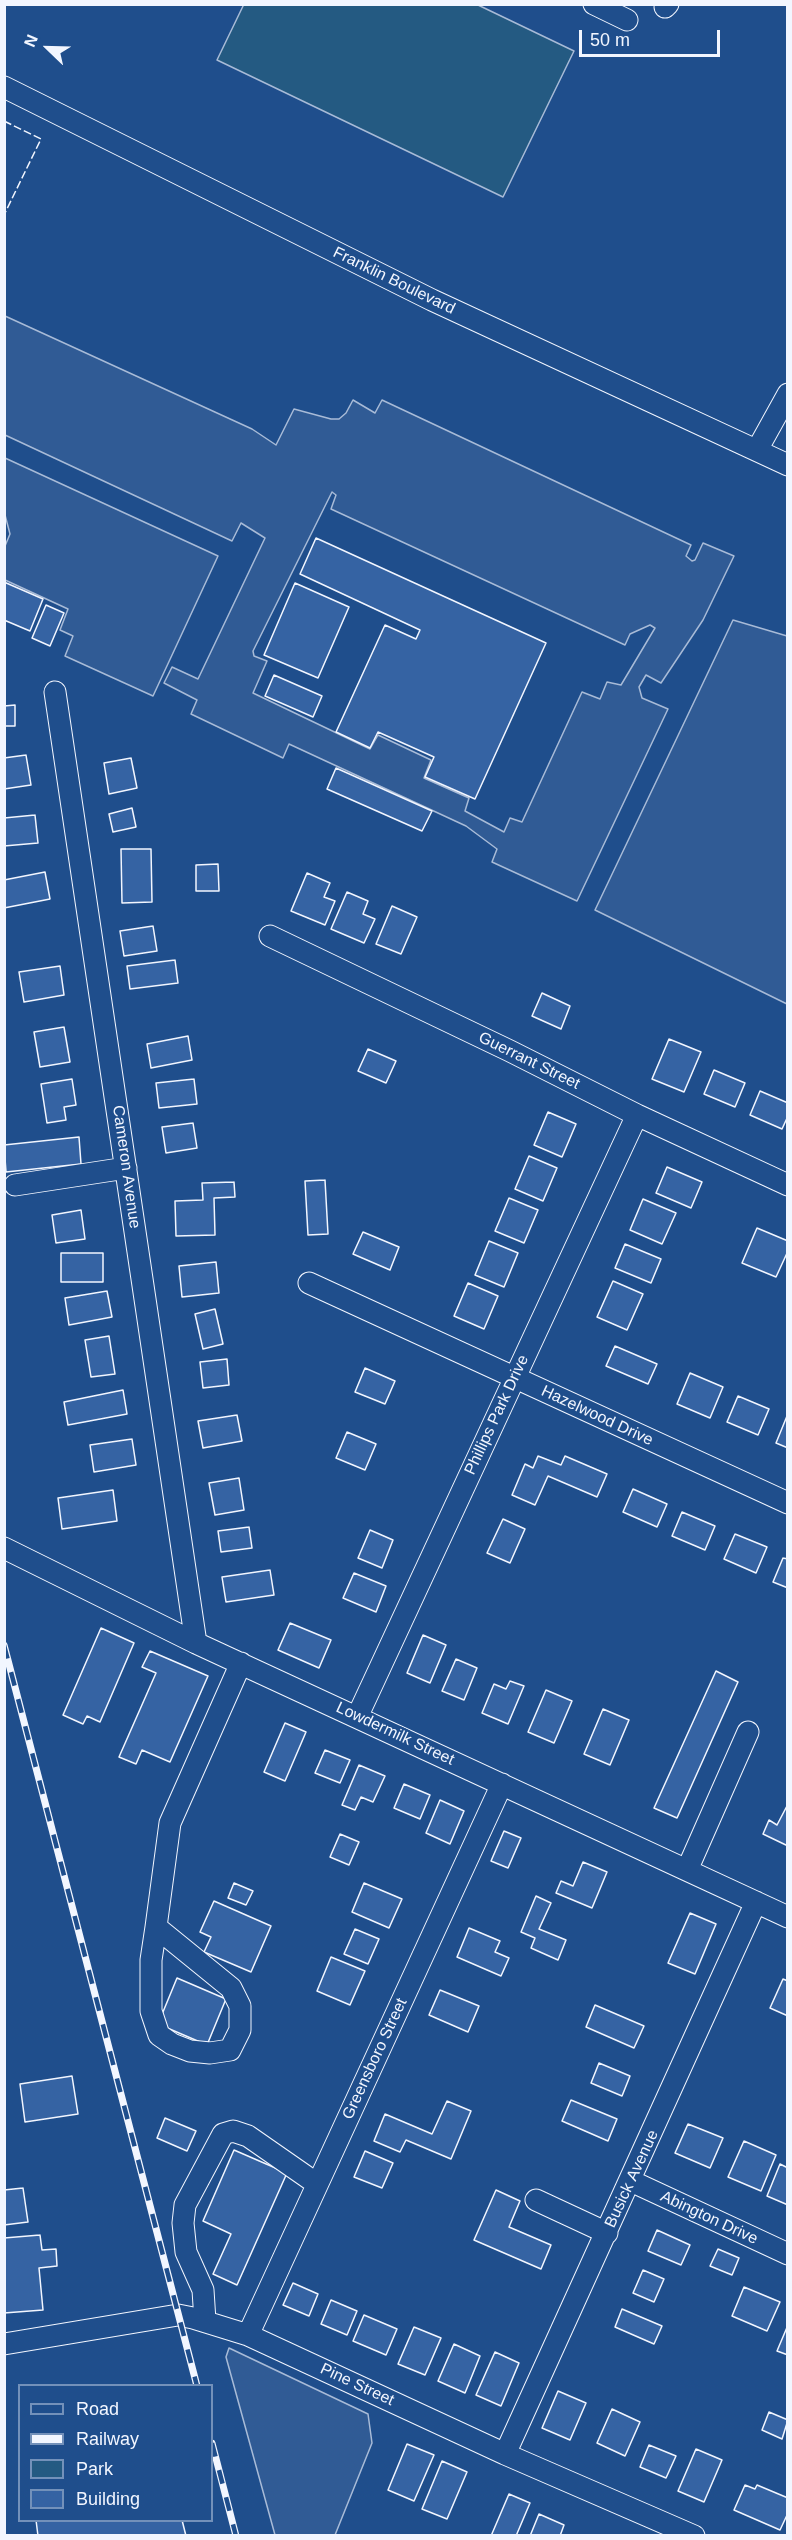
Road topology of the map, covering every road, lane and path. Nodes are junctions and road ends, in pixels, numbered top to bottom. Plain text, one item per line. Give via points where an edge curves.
1 (594, 4) edge
2 (627, 20) dead end
3 (4, 87) edge
4 (788, 394) edge
5 (757, 450) junction
6 (788, 465) edge
7 (55, 692) dead end
8 (270, 936) dead end
9 (637, 1115) junction
10 (126, 1168) junction
11 (15, 1185) dead end
12 (788, 1185) edge
13 (309, 1283) dead end
14 (514, 1378) junction
15 (788, 1503) edge
16 (4, 1548) edge
17 (196, 1643) junction
18 (241, 1663) junction
19 (358, 1715) junction
20 (748, 1732) dead end
21 (502, 1784) junction
22 (687, 1870) junction
23 (756, 1902) junction
24 (788, 1917) edge
25 (156, 1927) junction
26 (631, 2181) junction
27 (317, 2184) junction
28 (536, 2200) dead end
29 (607, 2233) junction
30 (788, 2254) edge
31 (205, 2321) junction
32 (248, 2335) junction
33 (4, 2344) edge
34 (505, 2454) junction
35 (694, 2535) edge

1 - 2 street
3 - 5 street, Franklin Boulevard via 432,300
4 - 5 street
5 - 6 street, Franklin Boulevard
7 - 10 street, Cameron Avenue
8 - 9 street, Guerrant Street
9 - 12 street, Guerrant Street
9 - 14 street, Phillips Park Drive
10 - 11 street
10 - 17 street, Cameron Avenue
13 - 14 street, Hazelwood Drive
14 - 15 street, Hazelwood Drive
14 - 19 street, Phillips Park Drive
16 - 17 street, Lowdermilk Street
17 - 18 street, Lowdermilk Street
18 - 19 street, Lowdermilk Street
18 - 25 street via 170,1823
19 - 21 street, Lowdermilk Street
20 - 22 street
21 - 22 street, Lowdermilk Street
21 - 27 street, Greensboro Street
22 - 23 street, Lowdermilk Street
23 - 24 street, Lowdermilk Street
23 - 26 street, Busick Avenue
25 - 25 street via 152,2011 159,2035 190,2050 210,2054 230,2050 240,2030 240,2007 231,1988
26 - 29 street, Busick Avenue
26 - 30 street, Abington Drive
27 - 31 street via 248,2136 233,2131 223,2134 185,2205 183,2223 186,2252 203,2290
27 - 32 street, Greensboro Street
28 - 29 street
29 - 34 street, Busick Avenue
31 - 32 street, Pine Street
31 - 33 street, Pine Street via 178,2315
32 - 34 street, Pine Street
34 - 35 street, Pine Street

